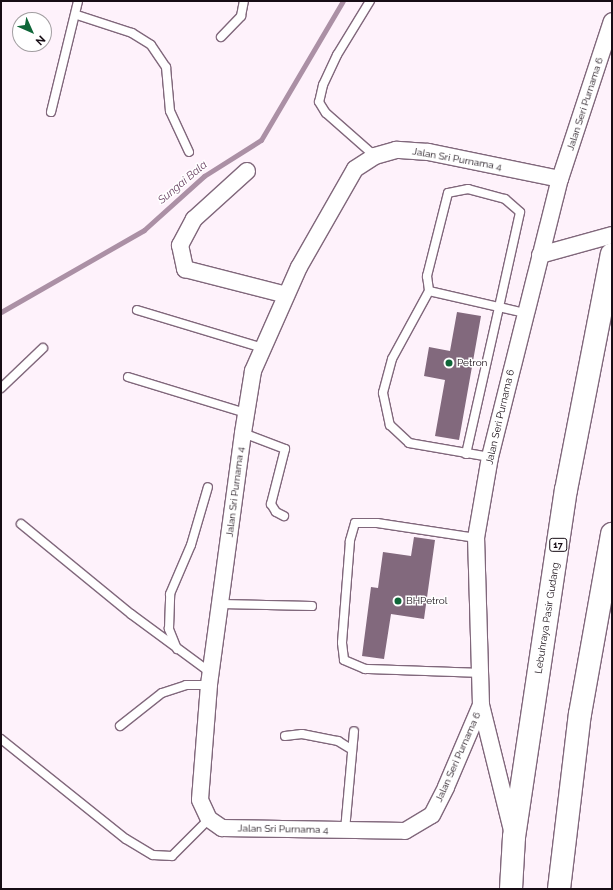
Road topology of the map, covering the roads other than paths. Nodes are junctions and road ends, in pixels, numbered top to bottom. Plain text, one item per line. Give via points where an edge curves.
1 (78, 1) edge
2 (244, 1) edge
3 (370, 1) edge
4 (77, 15) junction
5 (612, 21) edge
6 (221, 38) dead end
7 (51, 112) dead end
8 (189, 152) dead end
9 (375, 156) junction
10 (248, 171) dead end
11 (560, 179) junction
12 (612, 235) edge
13 (612, 254) edge
14 (540, 255) junction
15 (429, 291) junction
16 (286, 295) junction
17 (499, 307) junction
18 (137, 310) dead end
19 (525, 313) junction
20 (43, 348) dead end
21 (263, 348) junction
22 (128, 377) dead end
23 (1, 388) edge
24 (246, 413) junction
25 (242, 433) junction
26 (466, 454) junction
27 (490, 457) junction
28 (208, 487) dead end
29 (284, 516) dead end
30 (21, 524) dead end
31 (612, 534) edge
32 (476, 538) junction
33 (221, 604) junction
34 (312, 606) dead end
35 (177, 650) junction
36 (479, 673) junction
37 (210, 679) junction
38 (482, 705) junction
39 (120, 726) dead end
40 (354, 731) dead end
41 (285, 736) dead end
42 (1, 739) edge
43 (351, 749) junction
44 (432, 815) joint
45 (209, 819) junction
46 (345, 830) junction
47 (514, 837) junction
48 (511, 889) edge
49 (559, 889) edge

1 - 4 lane
2 - 6 lane via 241,16
3 - 9 lane via 338,55 323,85 319,102 326,112
4 - 7 lane
4 - 8 lane via 132,33 151,45 166,67 170,112
5 - 11 street, Jalan Seri Purnama 6
9 - 11 street, Jalan Sri Purnama 4 via 396,150 428,152
9 - 16 street, Jalan Sri Purnama 4 via 355,169
10 - 16 street via 194,219 180,245 185,268
11 - 14 street, Jalan Seri Purnama 6
12 - 14 street
13 - 47 highway, Lebuhraya Pasir Gudang / 17 via 566,490
14 - 19 street, Jalan Seri Purnama 6
15 - 17 lane
15 - 17 lane via 427,276 448,193 468,189 505,199 520,212
15 - 26 lane via 392,359 383,393 390,425 410,443
16 - 21 street, Jalan Sri Purnama 4
17 - 19 lane
17 - 26 lane
18 - 21 lane
19 - 27 street, Jalan Seri Purnama 6
20 - 23 lane
21 - 24 street, Jalan Sri Purnama 4 via 253,371
22 - 24 lane
24 - 25 street, Jalan Sri Purnama 4
25 - 29 lane via 285,449 271,504 276,512
25 - 33 street, Jalan Sri Purnama 4
26 - 27 lane
27 - 32 street, Jalan Seri Purnama 6
28 - 35 lane via 193,539 170,594 169,629
30 - 35 lane
31 - 49 highway via 580,714
32 - 36 street, Jalan Seri Purnama 6
32 - 36 lane via 355,523 350,541 342,643 344,660 365,669
33 - 34 lane
33 - 37 street, Jalan Sri Purnama 4
35 - 37 lane
36 - 38 street, Jalan Seri Purnama 6
37 - 39 lane via 162,693
37 - 45 street, Jalan Sri Purnama 4 via 200,800
38 - 44 street, Jalan Seri Purnama 6
38 - 47 street
40 - 43 lane
41 - 43 lane via 302,734 338,741
42 - 45 lane via 126,839 153,855 172,856
43 - 46 lane
44 - 46 street, Jalan Sri Purnama 4 via 405,831
45 - 46 street, Jalan Sri Purnama 4 via 222,828 244,830
47 - 48 highway, Lebuhraya Pasir Gudang / 17

